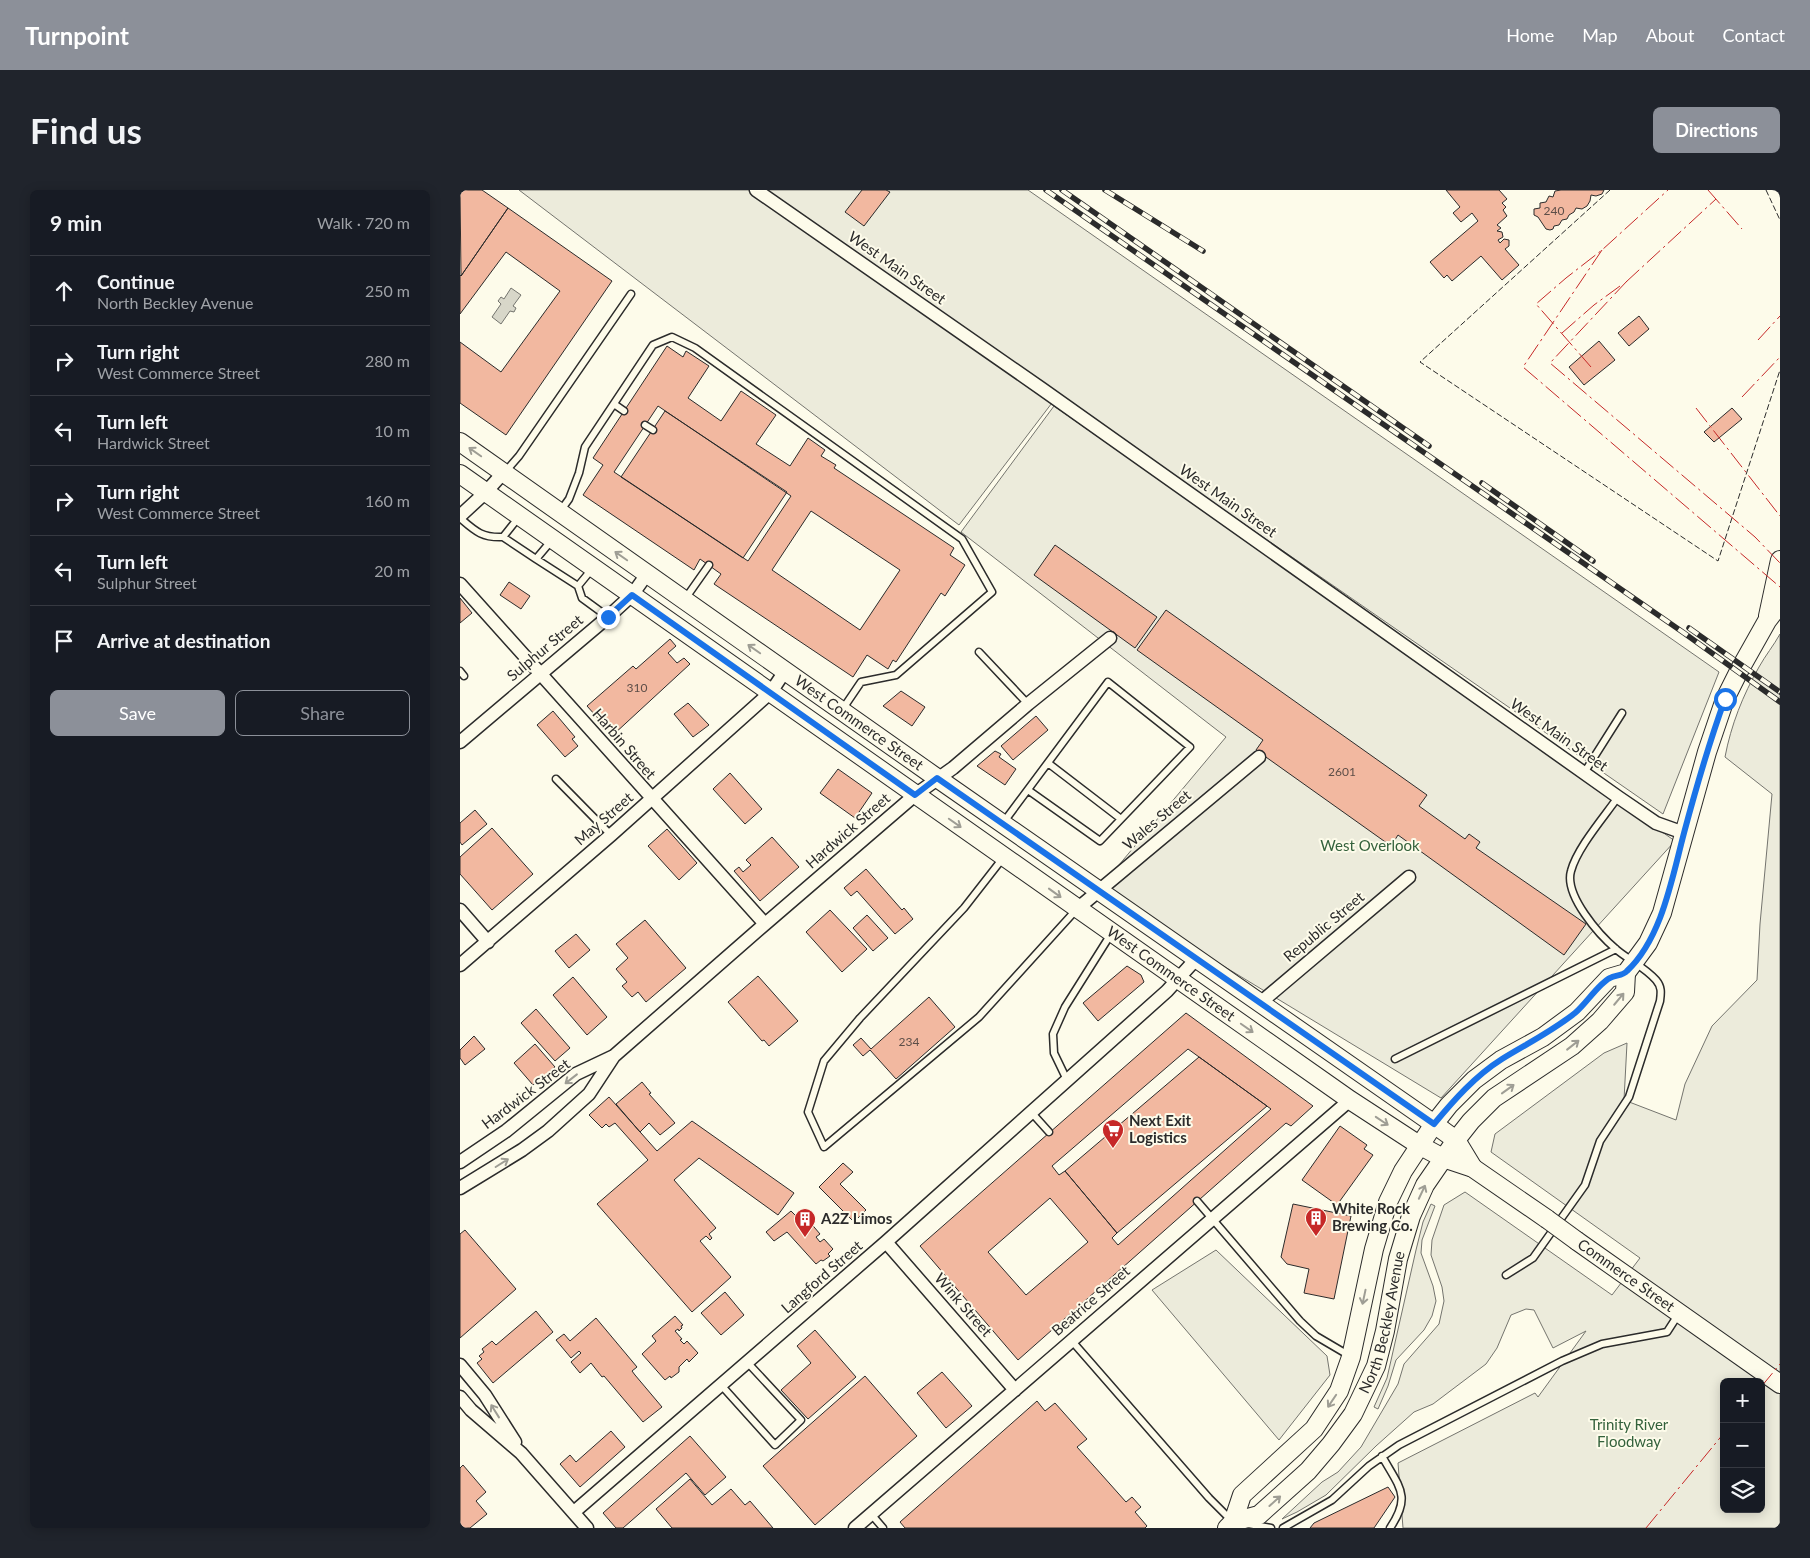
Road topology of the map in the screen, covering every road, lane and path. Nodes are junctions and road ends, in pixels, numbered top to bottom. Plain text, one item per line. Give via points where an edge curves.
1 (756, 190) edge
2 (631, 294) dead end
3 (614, 404) junction
4 (624, 411) dead end
5 (646, 425) dead end
6 (653, 430) dead end
7 (460, 442) edge
8 (504, 472) junction
9 (460, 474) edge
10 (486, 492) junction
11 (560, 512) junction
12 (520, 516) junction
13 (460, 517) edge
14 (503, 536) junction
15 (553, 539) junction
16 (536, 559) junction
17 (1780, 560) edge
18 (709, 565) dead end
19 (593, 567) junction
20 (647, 574) junction
21 (460, 584) edge
22 (578, 586) junction
23 (632, 595) junction
24 (685, 600) junction
25 (1780, 604) edge
26 (608, 617) junction
27 (1767, 621) junction
28 (1110, 638) dead end
29 (979, 652) dead end
30 (785, 671) junction
31 (540, 674) junction
32 (771, 692) junction
33 (1028, 704) junction
34 (842, 711) junction
35 (1622, 713) dead end
36 (460, 742) edge
37 (1258, 757) dead end
38 (1048, 763) junction
39 (1584, 774) junction
40 (937, 778) junction
41 (556, 779) dead end
42 (1028, 790) junction
43 (915, 795) junction
44 (1618, 797) junction
45 (651, 799) junction
46 (1121, 819) junction
47 (1002, 824) junction
48 (1684, 833) junction
49 (611, 835) junction
50 (1004, 857) junction
51 (1409, 877) dead end
52 (1098, 890) junction
53 (1077, 909) junction
54 (460, 910) edge
55 (764, 924) junction
56 (1112, 934) junction
57 (488, 942) junction
58 (1616, 949) junction
59 (1196, 959) junction
60 (460, 965) edge
61 (1630, 968) junction
62 (1178, 980) junction
63 (1260, 1003) junction
64 (614, 1056) junction
65 (1395, 1059) dead end
66 (1067, 1080) junction
67 (1350, 1100) junction
68 (1031, 1112) junction
69 (1434, 1124) junction
70 (1049, 1132) dead end
71 (1456, 1140) junction
72 (1420, 1145) junction
73 (1443, 1158) junction
74 (460, 1162) edge
75 (1473, 1168) junction
76 (460, 1188) edge
77 (1197, 1201) dead end
78 (1212, 1218) junction
79 (886, 1242) junction
80 (1506, 1275) dead end
81 (1686, 1317) junction
82 (1072, 1340) junction
83 (1351, 1357) junction
84 (747, 1362) junction
85 (460, 1366) edge
86 (1376, 1366) junction
87 (1780, 1384) edge
88 (721, 1385) junction
89 (1015, 1390) junction
90 (460, 1397) edge
91 (521, 1453) junction
92 (1382, 1456) junction
93 (574, 1512) junction
94 (871, 1514) junction
95 (1230, 1525) edge
96 (588, 1528) edge
97 (855, 1528) edge
98 (883, 1528) edge
99 (1269, 1528) edge
100 (1283, 1528) edge
101 (1390, 1528) edge

1 - 39 street, West Main Street
2 - 8 lane via 519,456
3 - 4 lane
3 - 11 lane via 586,447 573,491
3 - 34 lane via 653,346 672,337 695,348 962,539 992,592 896,674 861,682
5 - 6 lane
8 -> 7 main road, West Commerce Street
8 - 10 street
8 - 11 main road, West Commerce Street
9 - 10 main road, West Commerce Street
10 - 12 main road, West Commerce Street
10 - 13 street
20 -> 11 main road, West Commerce Street
12 - 14 lane
12 - 15 main road, West Commerce Street
13 - 14 lane via 477,533 491,538
14 - 16 lane
15 - 16 lane
15 - 19 main road, West Commerce Street
16 - 22 lane
17 - 27 main road, North Beckley Avenue
18 - 24 lane
19 - 22 lane
19 - 23 main road, West Commerce Street
20 - 23 street, Sulphur Street
20 - 24 main road, West Commerce Street
21 - 31 street, Harbin Street
22 - 26 lane via 582,598
23 - 26 street, Sulphur Street
23 - 32 main road, West Commerce Street
30 -> 24 main road, West Commerce Street
25 - 27 main road, North Beckley Avenue
26 - 31 street, Sulphur Street
27 - 48 main road, North Beckley Avenue via 1725,699
28 - 33 street, Hardwick Street
29 - 33 lane
30 - 32 street, May Street
30 - 34 main road, West Commerce Street
31 - 36 street, Sulphur Street
31 - 45 street, Harbin Street
32 - 43 main road, West Commerce Street
32 - 45 street, May Street
33 - 40 street, Hardwick Street
34 - 40 main road, West Commerce Street
35 - 39 lane
37 - 52 street, Wales Street
38 - 42 lane
38 - 46 lane
38 - 46 lane via 1108,682 1190,747
39 - 44 street, West Main Street
40 - 43 street, Hardwick Street
40 - 47 main road, West Commerce Street
41 - 49 lane
42 - 46 lane via 1100,841
42 - 47 lane
43 -> 50 main road, West Commerce Street
43 - 55 street, Hardwick Street
44 - 48 street, West Main Street via 1656,823
44 - 58 lane via 1583,846 1570,872 1572,890 1589,920
45 - 49 street, May Street
45 - 55 street, Harbin Street
47 - 52 main road, West Commerce Street
48 - 61 main road, North Beckley Avenue via 1662,913 1648,943
49 - 57 street, May Street
50 -> 53 main road, West Commerce Street
50 - 53 lane via 964,908 824,1061 808,1112 824,1147 979,1017
51 - 63 street, Republic Street
52 - 53 street, Wales Street
52 - 59 main road, West Commerce Street
53 - 56 main road, West Commerce Street
54 - 57 street
55 - 64 street, Hardwick Street
56 - 62 main road, West Commerce Street
56 - 66 lane via 1065,1007 1053,1034 1054,1053
57 - 60 street, May Street
58 - 61 lane
58 - 65 lane
59 - 62 street, Langford Street
59 - 63 main road, West Commerce Street
61 - 69 main road, North Beckley Avenue via 1609,978 1577,1012 1543,1037 1501,1060 1474,1080
71 -> 61 main road, North Beckley Avenue via 1494,1098 1572,1046 1600,1021 1625,992
61 - 80 lane via 1656,980 1661,989 1660,1002 1629,1097 1600,1141 1585,1185 1533,1258
62 - 66 street, Langford Street
62 -> 67 main road, West Commerce Street
63 - 69 main road, West Commerce Street
64 -> 74 street, Hardwick Street via 576,1074 506,1131
76 -> 64 street, Hardwick Street via 548,1130 589,1094
66 - 68 street, Langford Street
67 -> 72 main road, West Commerce Street
67 - 78 street, Beatrice Street
68 - 70 lane
68 - 79 street, Langford Street
69 - 71 main road, West Commerce Street
69 - 72 main road, North Beckley Avenue
71 - 73 main road, North Beckley Avenue
71 - 75 main road, Commerce Street
72 - 73 main road, West Commerce Street
72 -> 83 main road, North Beckley Avenue via 1388,1202
73 - 75 main road, Commerce Street
86 -> 73 main road, North Beckley Avenue via 1398,1259 1411,1216 1425,1185
75 - 81 main road, Commerce Street, bridge
77 - 78 lane
78 - 82 street, Beatrice Street
78 - 83 lane via 1300,1321 1316,1336
79 - 84 street, Langford Street
79 - 89 street, Wink Street
81 - 87 main road, Commerce Street
81 - 92 lane via 1667,1332 1602,1344 1562,1361
82 - 89 street, Beatrice Street
82 - 95 lane
83 - 86 main road
83 -> 95 main road, North Beckley Avenue via 1339,1391 1314,1429 1242,1495
84 - 88 street, Langford Street
84 - 88 lane via 801,1420 775,1445
91 -> 85 street via 485,1395
95 -> 86 main road, North Beckley Avenue via 1259,1515 1308,1471 1353,1414
88 - 93 street, Langford Street
89 - 94 street, Beatrice Street
90 - 91 street
91 - 93 street
92 - 100 lane via 1332,1500
92 - 101 lane via 1403,1500 1400,1513
93 - 96 street
94 - 97 street, Beatrice Street
94 - 98 lane
95 - 99 lane

